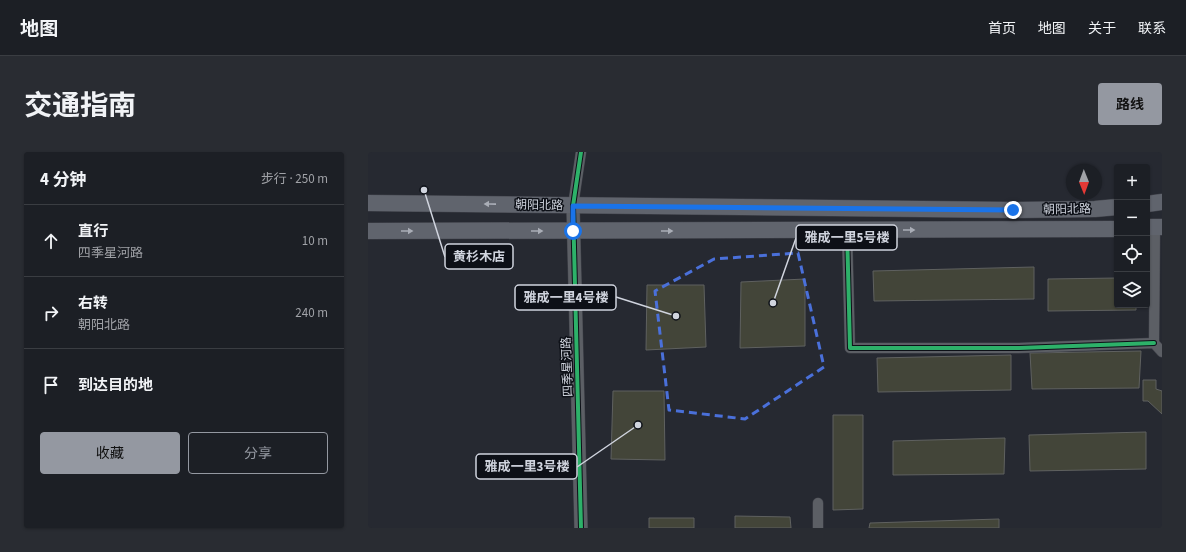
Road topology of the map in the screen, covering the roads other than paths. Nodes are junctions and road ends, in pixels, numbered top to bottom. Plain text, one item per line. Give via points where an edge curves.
1 (581, 152) edge
2 (1162, 202) edge
3 (368, 203) edge
4 (1150, 204) edge
5 (573, 206) junction
6 (1114, 207) edge
7 (1155, 227) edge
8 (1114, 229) edge
9 (847, 230) junction
10 (368, 231) edge
11 (573, 231) junction
12 (1154, 343) junction
13 (1162, 352) edge
14 (818, 503) dead end
15 (581, 528) edge
16 (818, 528) edge

1 - 5 street
2 - 4 main road
5 -> 3 main road, 朝阳北路
5 - 6 main road, 朝阳北路 via 1013,210
5 - 11 street, 四季星河路
7 - 12 street
9 -> 8 main road, 朝阳北路
11 -> 9 main road, 朝阳北路
9 - 12 street via 850,348 1019,348
10 -> 11 main road, 朝阳北路
11 - 15 street, 四季星河路
12 - 13 street
14 - 16 street

